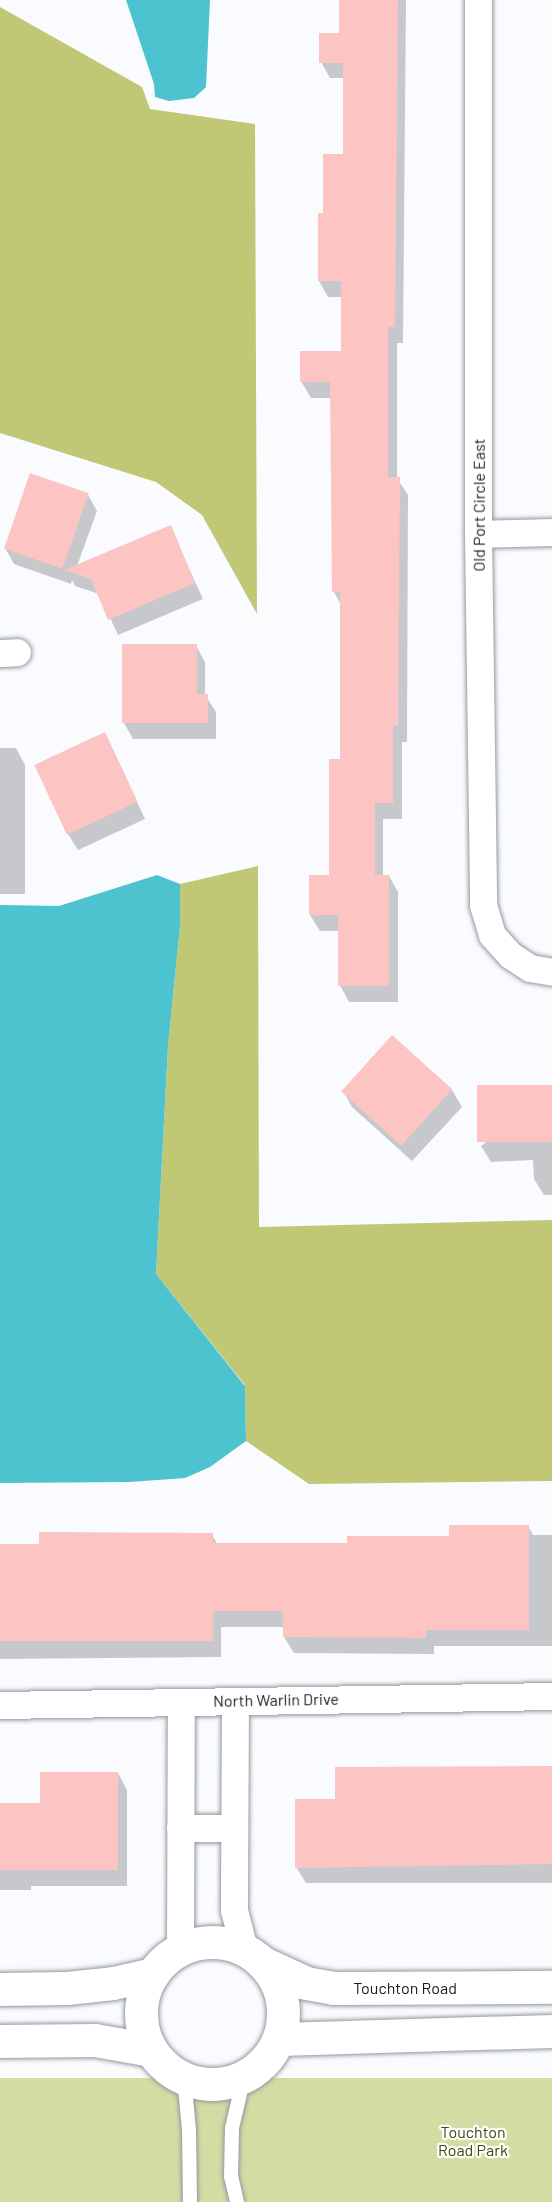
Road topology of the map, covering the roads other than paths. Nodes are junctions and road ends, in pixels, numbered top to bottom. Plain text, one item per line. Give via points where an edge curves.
1 (478, 0) edge
2 (552, 532) edge
3 (478, 534) junction
4 (552, 972) edge
5 (552, 1696) edge
6 (235, 1701) junction
7 (181, 1702) junction
8 (0, 1705) edge
9 (180, 1828) junction
10 (234, 1828) junction
11 (180, 1950) junction
12 (253, 1956) junction
13 (153, 1974) junction
14 (552, 1987) edge
15 (0, 1989) edge
16 (552, 2031) edge
17 (279, 2039) junction
18 (0, 2041) edge
19 (151, 2050) junction
20 (184, 2077) junction
21 (244, 2077) junction
22 (190, 2202) edge
23 (237, 2202) edge

1 - 3 street, Old Port Circle East
2 - 3 street
3 - 4 street, Old Port Circle East via 483,905 492,935 510,955 530,968
5 - 6 street, North Warlin Drive
6 - 7 street, North Warlin Drive
6 - 10 street
7 - 8 street, North Warlin Drive
7 - 9 street
9 - 10 street
9 - 11 street
10 - 12 street via 234,1910
11 - 12 street, Touchton Road via 212,1942
11 - 13 street, Touchton Road
12 - 14 street, Touchton Road via 306,1983 333,1988
12 - 17 street, Touchton Road via 275,1979 282,1999 284,2019
13 - 15 street via 67,1988
13 - 19 street, Touchton Road via 143,1999 142,2025
16 - 17 street
17 - 21 street, Touchton Road via 265,2061
18 - 19 street via 95,2040
19 - 20 street, Touchton Road via 169,2070
20 - 21 street, Touchton Road via 219,2084
20 - 22 lane
21 - 23 lane via 232,2128 231,2177

